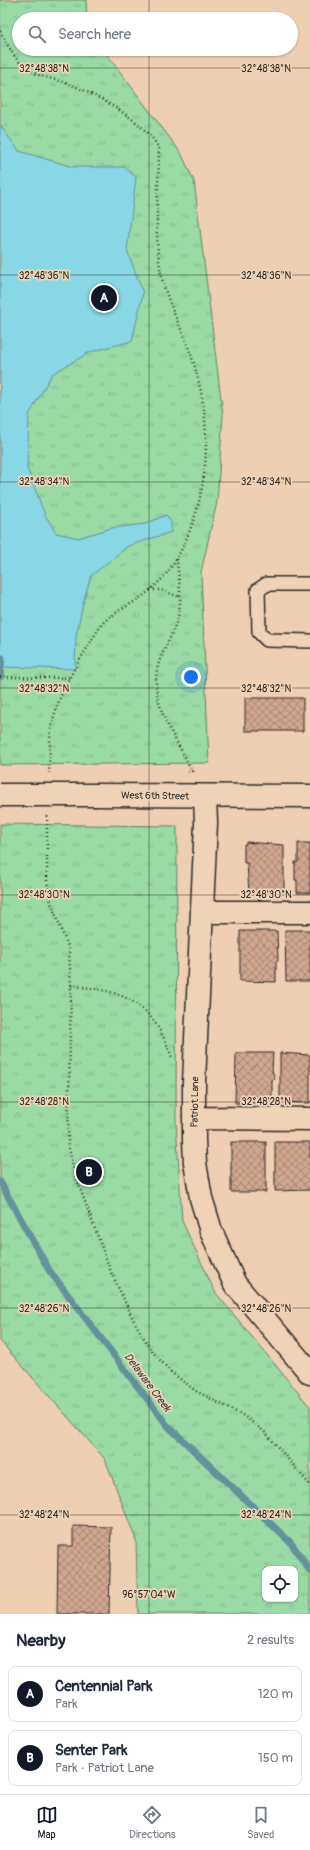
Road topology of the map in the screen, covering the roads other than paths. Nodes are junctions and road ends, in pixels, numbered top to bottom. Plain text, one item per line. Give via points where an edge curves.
1 (310, 584) edge
2 (310, 641) edge
3 (0, 795) edge
4 (205, 796) junction
5 (310, 796) edge
6 (202, 912) junction
7 (310, 912) edge
8 (194, 1118) junction
9 (310, 1119) edge
10 (310, 1373) edge

1 - 2 lane via 267,584 258,590 259,632 267,640
3 - 4 street, West 6th Street, bridge
4 - 5 street, West 6th Street
4 - 6 street, Patriot Lane
6 - 7 street
6 - 8 street, Patriot Lane
8 - 9 street
8 - 10 street, Patriot Lane via 195,1163 201,1198 214,1238 235,1284

